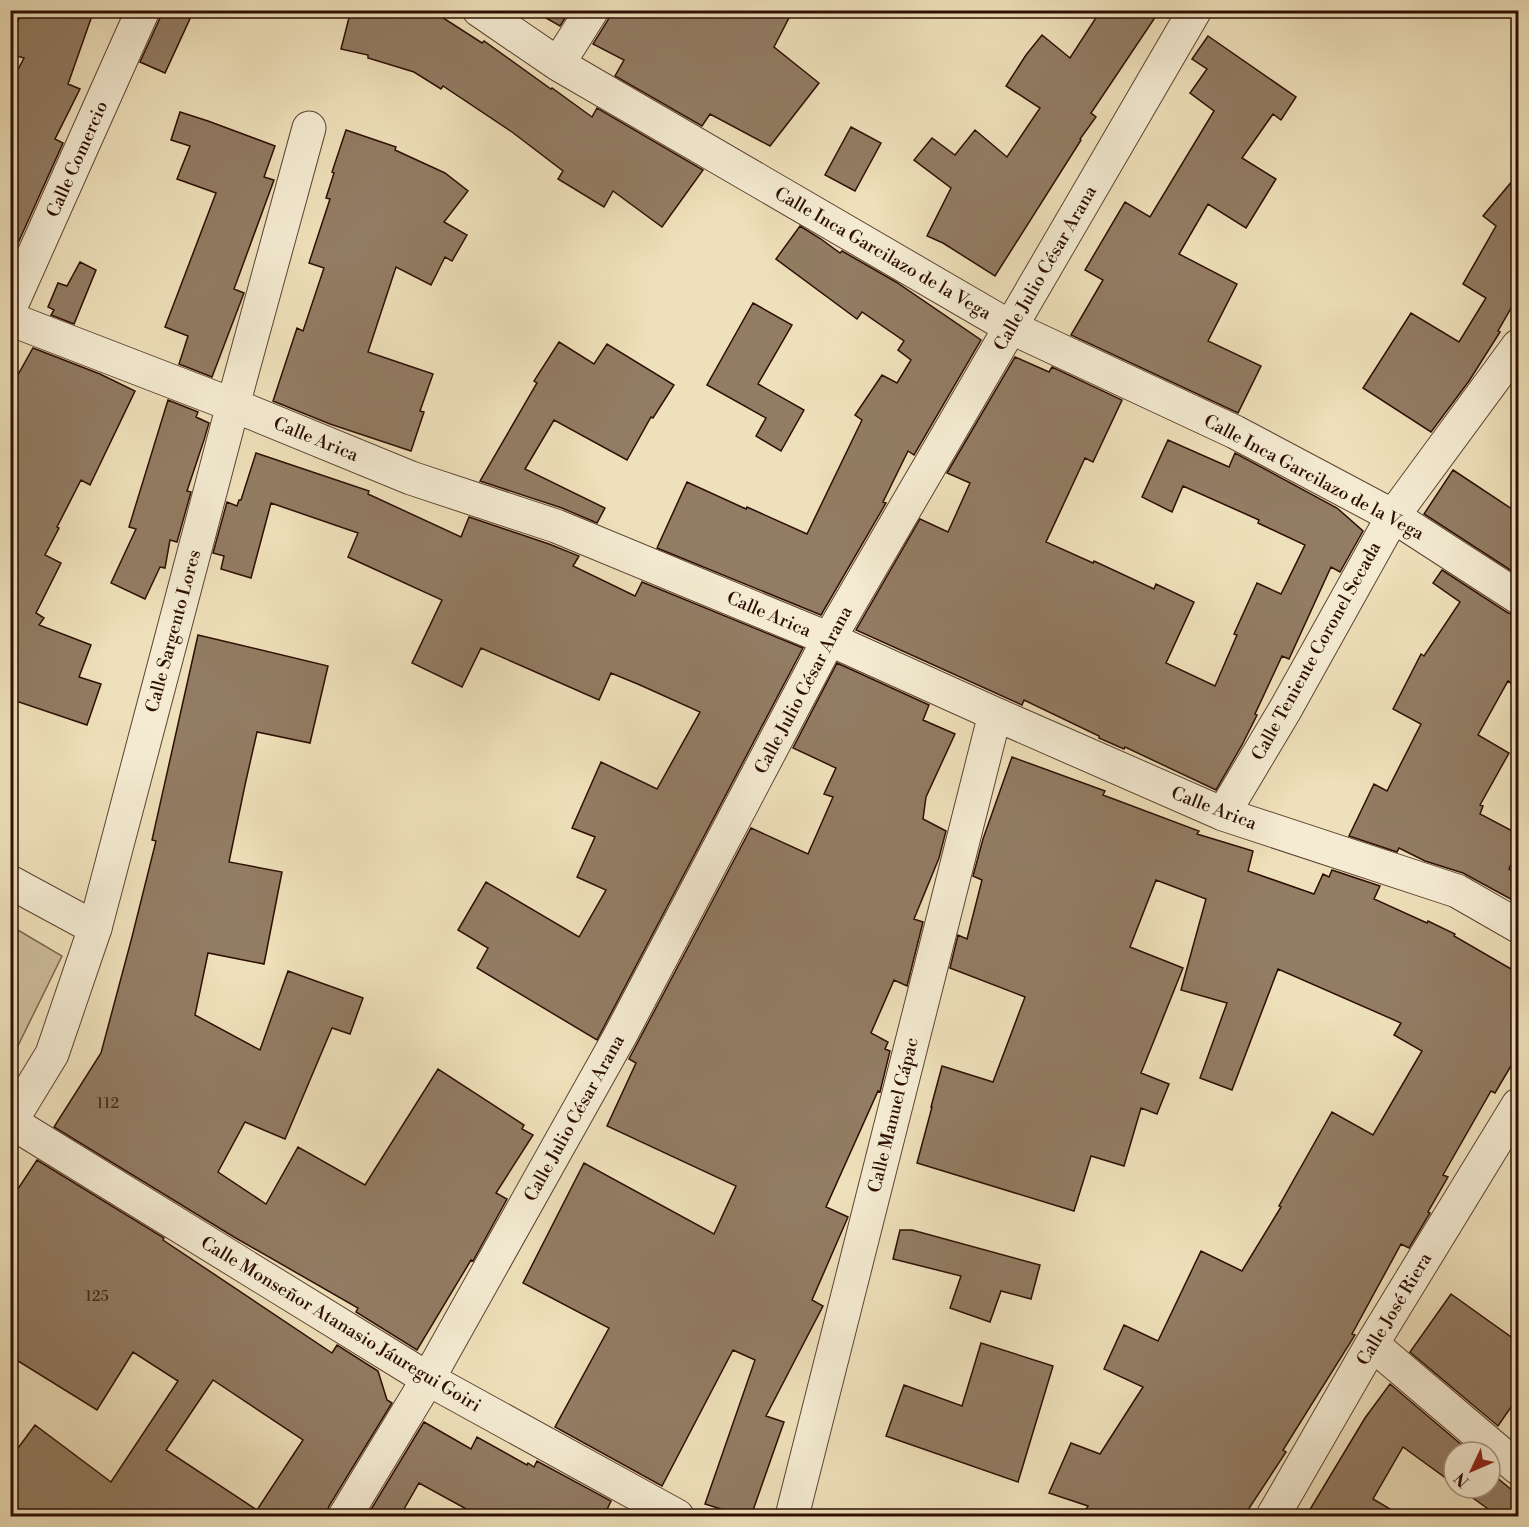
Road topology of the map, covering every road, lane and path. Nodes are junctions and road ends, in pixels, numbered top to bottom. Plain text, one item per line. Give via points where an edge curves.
1 (143, 10) edge
2 (479, 10) edge
3 (592, 10) edge
4 (1196, 10) edge
5 (558, 64) junction
6 (309, 128) dead end
7 (10, 308) edge
8 (10, 319) edge
9 (1010, 327) junction
10 (1518, 345) edge
11 (233, 405) junction
12 (1393, 516) junction
13 (1518, 597) edge
14 (829, 639) junction
15 (995, 714) junction
16 (1223, 814) junction
17 (10, 882) edge
18 (1518, 926) edge
19 (95, 928) junction
20 (1518, 1105) edge
21 (11, 1122) edge
22 (1372, 1344) junction
23 (428, 1379) junction
24 (1518, 1468) edge
25 (345, 1516) edge
26 (677, 1516) edge
27 (792, 1516) edge
28 (1273, 1516) edge

1 - 7 street, Calle Comercio
2 - 5 street, Calle Inca Garcilazo de la Vega
3 - 5 street
4 - 9 street, Calle Julio César Arana
5 - 9 street, Calle Inca Garcilazo de la Vega
6 - 11 street, Calle Sargento Lores
8 - 11 street, Calle Arica
9 - 12 street, Calle Inca Garcilazo de la Vega via 1235,432
9 - 14 street, Calle Julio César Arana
10 - 12 street, Calle Teniente Coronel Secada
11 - 14 street, Calle Arica via 411,478 556,526
11 - 19 street, Calle Sargento Lores
12 - 13 street, Calle Inca Garcilazo de la Vega
12 - 16 street, Calle Teniente Coronel Secada
14 - 15 street, Calle Arica
14 - 23 street, Calle Julio César Arana via 620,1036
15 - 16 street, Calle Arica
15 - 27 street, Calle Manuel Cápac
16 - 18 street, Calle Arica via 1457,891
17 - 19 street
19 - 21 street, Calle Sargento Lores via 52,1054
20 - 22 street, Calle José Riera
21 - 23 street, Calle Monseñor Atanasio Jáuregui Goiri
22 - 24 street
22 - 28 street, Calle José Riera
23 - 25 street, Calle Julio César Arana
23 - 26 street, Calle Monseñor Atanasio Jáuregui Goiri

